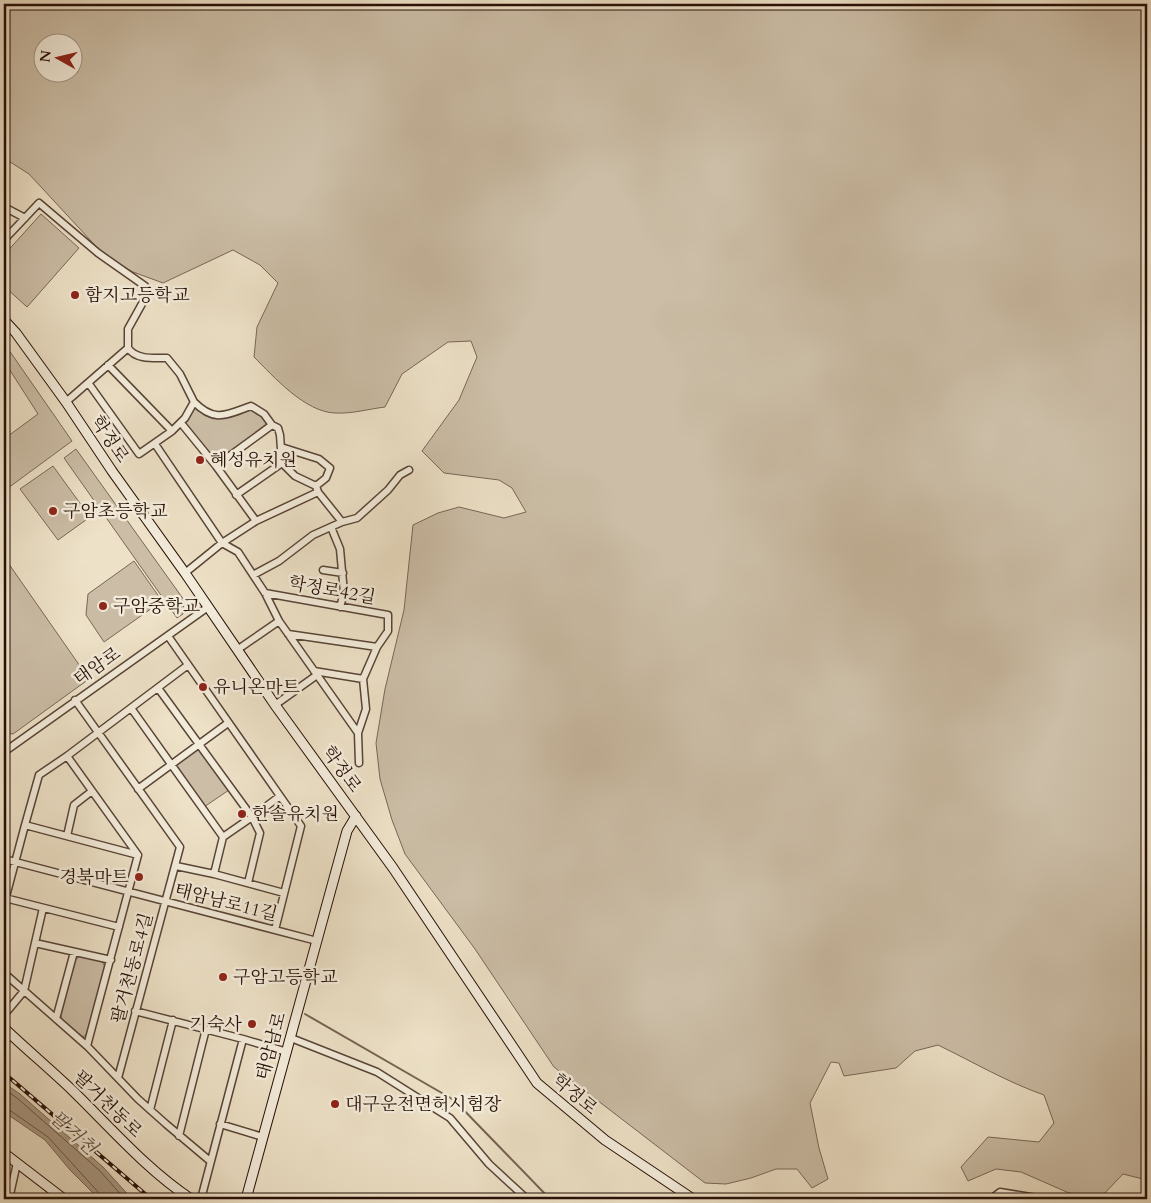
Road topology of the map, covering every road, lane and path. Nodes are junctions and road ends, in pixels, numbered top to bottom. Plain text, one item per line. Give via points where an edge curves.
1 (4, 207) edge
2 (25, 218) junction
3 (4, 240) edge
4 (4, 320) edge
5 (128, 348) junction
6 (108, 365) junction
7 (89, 384) junction
8 (66, 402) junction
9 (194, 402) junction
10 (181, 423) junction
11 (272, 425) junction
12 (172, 431) junction
13 (155, 444) junction
14 (281, 447) junction
15 (282, 463) junction
16 (216, 466) junction
17 (409, 470) dead end
18 (317, 489) junction
19 (236, 495) junction
20 (256, 521) junction
21 (342, 522) junction
22 (331, 527) junction
23 (222, 543) junction
24 (323, 570) dead end
25 (185, 573) junction
26 (343, 573) junction
27 (252, 575) junction
28 (265, 593) junction
29 (208, 607) junction
30 (340, 607) junction
31 (279, 621) junction
32 (288, 634) junction
33 (168, 636) junction
34 (377, 647) junction
35 (237, 650) junction
36 (188, 665) junction
37 (316, 673) junction
38 (363, 679) junction
39 (158, 688) junction
40 (75, 700) junction
41 (275, 705) junction
42 (131, 708) junction
43 (228, 723) junction
44 (98, 732) junction
45 (358, 733) junction
46 (198, 745) junction
47 (4, 752) edge
48 (67, 756) junction
49 (359, 763) dead end
50 (172, 765) junction
51 (138, 789) junction
52 (92, 791) junction
53 (280, 796) junction
54 (356, 816) junction
55 (252, 817) junction
56 (25, 825) junction
57 (67, 836) junction
58 (223, 837) junction
59 (138, 855) junction
60 (4, 859) edge
61 (16, 862) junction
62 (176, 866) junction
63 (214, 874) junction
64 (248, 883) junction
65 (127, 891) junction
66 (284, 893) junction
67 (4, 901) edge
68 (165, 902) junction
69 (43, 908) junction
70 (119, 927) junction
71 (275, 930) junction
72 (317, 941) junction
73 (35, 943) junction
74 (74, 952) junction
75 (110, 960) junction
76 (4, 974) edge
77 (24, 990) junction
78 (135, 1011) junction
79 (4, 1015) edge
80 (56, 1019) junction
81 (173, 1020) junction
82 (4, 1028) edge
83 (206, 1029) junction
84 (290, 1038) junction
85 (243, 1039) junction
86 (87, 1046) junction
87 (286, 1052) junction
88 (118, 1078) junction
89 (150, 1110) junction
90 (220, 1124) junction
91 (179, 1136) junction
92 (263, 1137) junction
93 (4, 1153) edge
94 (210, 1161) junction
95 (17, 1163) junction
96 (1027, 1198) edge
97 (9, 1199) edge
98 (64, 1199) edge
99 (191, 1199) edge
100 (201, 1199) edge
101 (247, 1199) edge
102 (527, 1199) edge
103 (693, 1199) edge
104 (991, 1199) edge
105 (1043, 1199) edge

1 - 2 street
2 - 3 street
2 - 5 street via 39,203 98,253 145,286 148,293 128,330
4 - 8 main road, 학정로
5 - 6 street
5 - 9 street via 132,354 142,357 167,358 180,374
6 - 7 street
6 - 12 street
7 - 8 street
7 - 13 street via 139,454
8 - 25 main road, 학정로
9 - 10 street
9 - 11 street via 210,414 222,416 251,406 264,414
10 - 12 street
10 - 16 street
11 - 14 street via 278,428
11 - 16 street
12 - 13 street
13 - 23 street, 학정로42길
14 - 15 street
14 - 18 street via 319,459 330,468
15 - 18 street via 295,476
15 - 19 street
16 - 19 street
17 - 21 street via 400,474 358,518
18 - 20 street
18 - 21 street
19 - 20 street
20 - 23 street
21 - 22 street
22 - 26 street via 340,549
22 - 27 street via 313,535 279,561
23 - 25 street
23 - 27 street, 학정로42길 via 238,552
24 - 26 street
25 - 29 main road, 학정로
26 - 30 street via 344,593
27 - 28 street, 학정로42길
28 - 30 street, 학정로42길
28 - 31 street, 학정로42길
29 - 33 street, 태암로
29 - 35 main road, 학정로
30 - 34 street, 학정로42길 via 388,615 388,631
31 - 32 street, 학정로42길
31 - 35 street
32 - 34 street
32 - 37 street, 학정로42길
33 - 36 street
33 - 40 street, 태암로
34 - 38 street, 학정로42길
35 - 41 main road, 학정로
36 - 39 street
36 - 43 street
37 - 38 street
37 - 41 street
37 - 45 street, 학정로42길
38 - 45 street, 학정로42길 via 366,709
39 - 42 street
39 - 46 street
40 - 44 street, 팔거천동로4길
40 - 47 street, 태암로
41 - 54 main road, 학정로
42 - 44 street
42 - 50 street
43 - 46 street
43 - 53 street
44 - 48 street
44 - 51 street, 팔거천동로4길
45 - 49 street
46 - 50 street
46 - 55 street
48 - 52 street
48 - 56 street via 39,775
50 - 51 street
50 - 58 street
51 - 62 street, 팔거천동로4길 via 180,847
52 - 57 street via 74,805
52 - 59 street
53 - 55 street
53 - 66 street via 301,826
54 - 72 main road, 태암남로 via 347,831
54 - 103 main road, 학정로 via 536,1083 605,1140
55 - 58 street
55 - 64 street via 260,833
56 - 57 street
56 - 61 street
57 - 59 street
58 - 63 street
59 - 65 street
60 - 61 street, 태암남로11길
61 - 65 street, 태암남로11길
61 - 67 street
62 - 63 street
62 - 68 street, 팔거천동로4길
63 - 64 street
64 - 66 street
65 - 68 street, 태암남로11길
65 - 70 street
66 - 71 street
67 - 69 street
68 - 71 street, 태암남로11길
68 - 78 street, 팔거천동로4길
69 - 70 street
69 - 73 street
70 - 75 street
71 - 72 street, 태암남로11길
72 - 84 main road, 태암남로
73 - 74 street
73 - 77 street
74 - 75 street
74 - 80 street
75 - 86 street
76 - 77 street
77 - 79 street
77 - 80 street
78 - 81 street
78 - 88 street, 팔거천동로4길
80 - 86 street
81 - 83 street
81 - 89 street
82 - 99 main road, 팔거천동로 via 119,1138
83 - 85 street
83 - 91 street
84 - 87 main road, 태암남로
84 - 102 street via 377,1072 450,1118 489,1164
85 - 87 street
85 - 90 street
86 - 88 street
87 - 92 main road, 태암남로
88 - 89 street
89 - 91 street
90 - 92 street
90 - 94 street
91 - 94 street
92 - 101 main road, 태암남로
93 - 95 main road
94 - 100 street
95 - 97 street
95 - 98 main road
96 - 104 street via 1000,1192
96 - 105 street

